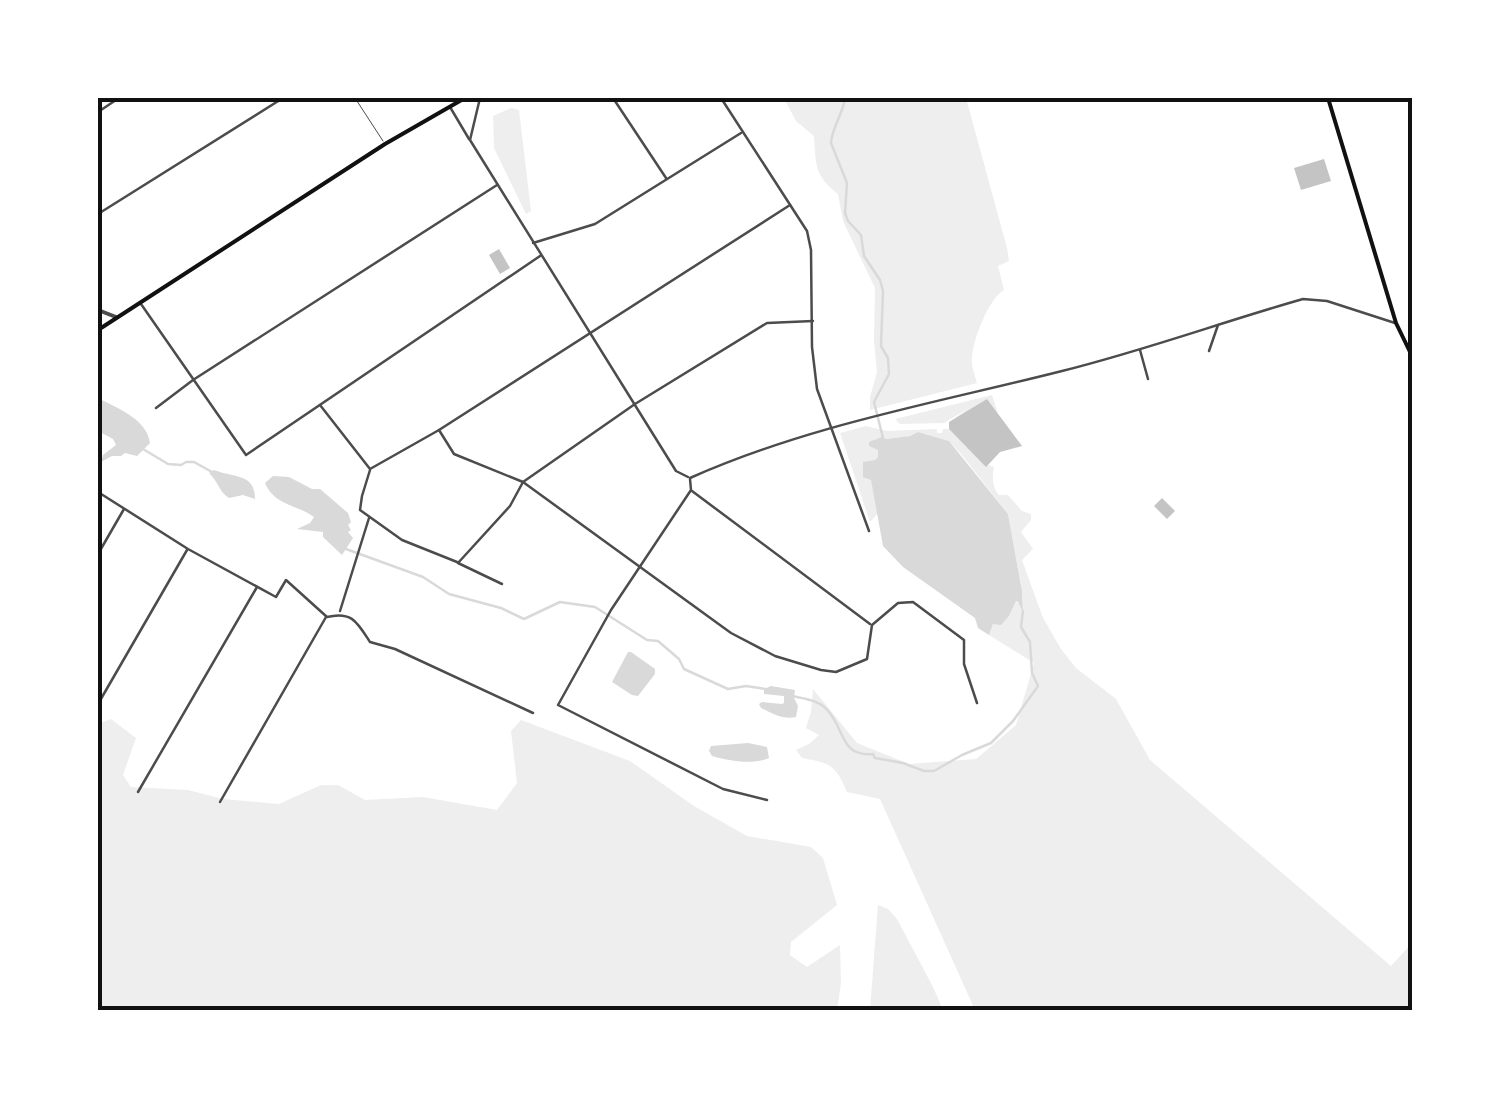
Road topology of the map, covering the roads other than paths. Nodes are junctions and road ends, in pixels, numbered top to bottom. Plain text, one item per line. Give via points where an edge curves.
1 (119, 98) edge
2 (283, 98) edge
3 (355, 98) edge
4 (465, 98) edge
5 (480, 98) edge
6 (612, 98) edge
7 (721, 98) edge
8 (1328, 98) edge
9 (449, 106) junction
10 (98, 112) edge
11 (742, 132) junction
12 (470, 140) junction
13 (385, 144) junction
14 (667, 180) junction
15 (497, 186) junction
16 (790, 205) junction
17 (98, 214) edge
18 (532, 244) junction
19 (540, 256) junction
20 (140, 302) junction
21 (98, 310) edge
22 (116, 318) junction
23 (813, 322) junction
24 (1396, 323) junction
25 (1218, 324) junction
26 (98, 330) edge
27 (590, 334) junction
28 (1139, 349) junction
29 (1209, 351) dead end
30 (1412, 356) edge
31 (1148, 378) dead end
32 (193, 380) junction
33 (635, 404) junction
34 (320, 405) junction
35 (156, 408) dead end
36 (832, 426) junction
37 (440, 430) junction
38 (370, 468) junction
39 (690, 478) junction
40 (523, 482) junction
41 (691, 490) junction
42 (98, 492) edge
43 (125, 507) junction
44 (369, 517) junction
45 (869, 531) dead end
46 (188, 549) junction
47 (98, 554) edge
48 (458, 563) junction
49 (640, 566) junction
50 (502, 584) dead end
51 (258, 586) junction
52 (340, 614) junction
53 (326, 617) junction
54 (872, 626) junction
55 (977, 702) dead end
56 (98, 704) edge
57 (533, 713) dead end
58 (138, 792) dead end
59 (766, 800) dead end
60 (220, 802) dead end

1 - 10 street
2 - 17 street
3 - 13 lane
4 - 9 main road
5 - 12 street
6 - 14 street
7 - 11 street
8 - 24 main road
9 - 12 street
9 - 13 main road
11 - 14 street
11 - 16 street
12 - 15 street
13 - 20 main road
14 - 18 street via 595,224
15 - 18 street
15 - 32 street
16 - 23 street via 811,250
16 - 27 street
18 - 19 street
19 - 27 street
19 - 34 street
20 - 22 main road
20 - 32 street
21 - 22 street
22 - 26 main road
23 - 33 street via 766,323
23 - 36 street via 817,389
24 - 25 street via 1314,299
24 - 30 main road
25 - 28 street
25 - 29 street
27 - 33 street
27 - 37 street
28 - 31 street
28 - 36 street
32 - 34 street via 246,455
32 - 35 street
33 - 39 street via 676,471
33 - 40 street
34 - 38 street
36 - 39 street
36 - 45 street
37 - 38 street
37 - 40 street via 461,459
38 - 44 street via 360,510
39 - 41 street
40 - 48 street
40 - 49 street
41 - 49 street
41 - 54 street
42 - 43 street
43 - 46 street
43 - 47 street
44 - 48 street via 402,540
44 - 52 street
46 - 51 street
46 - 56 street
48 - 50 street
49 - 54 street via 731,632 774,656 820,670 836,672 867,659
49 - 59 street via 558,705 723,789
51 - 53 street via 276,597 286,580
51 - 58 street
52 - 53 street
52 - 57 street via 356,620 370,642
53 - 60 street
54 - 55 street via 898,603 913,602 964,640

